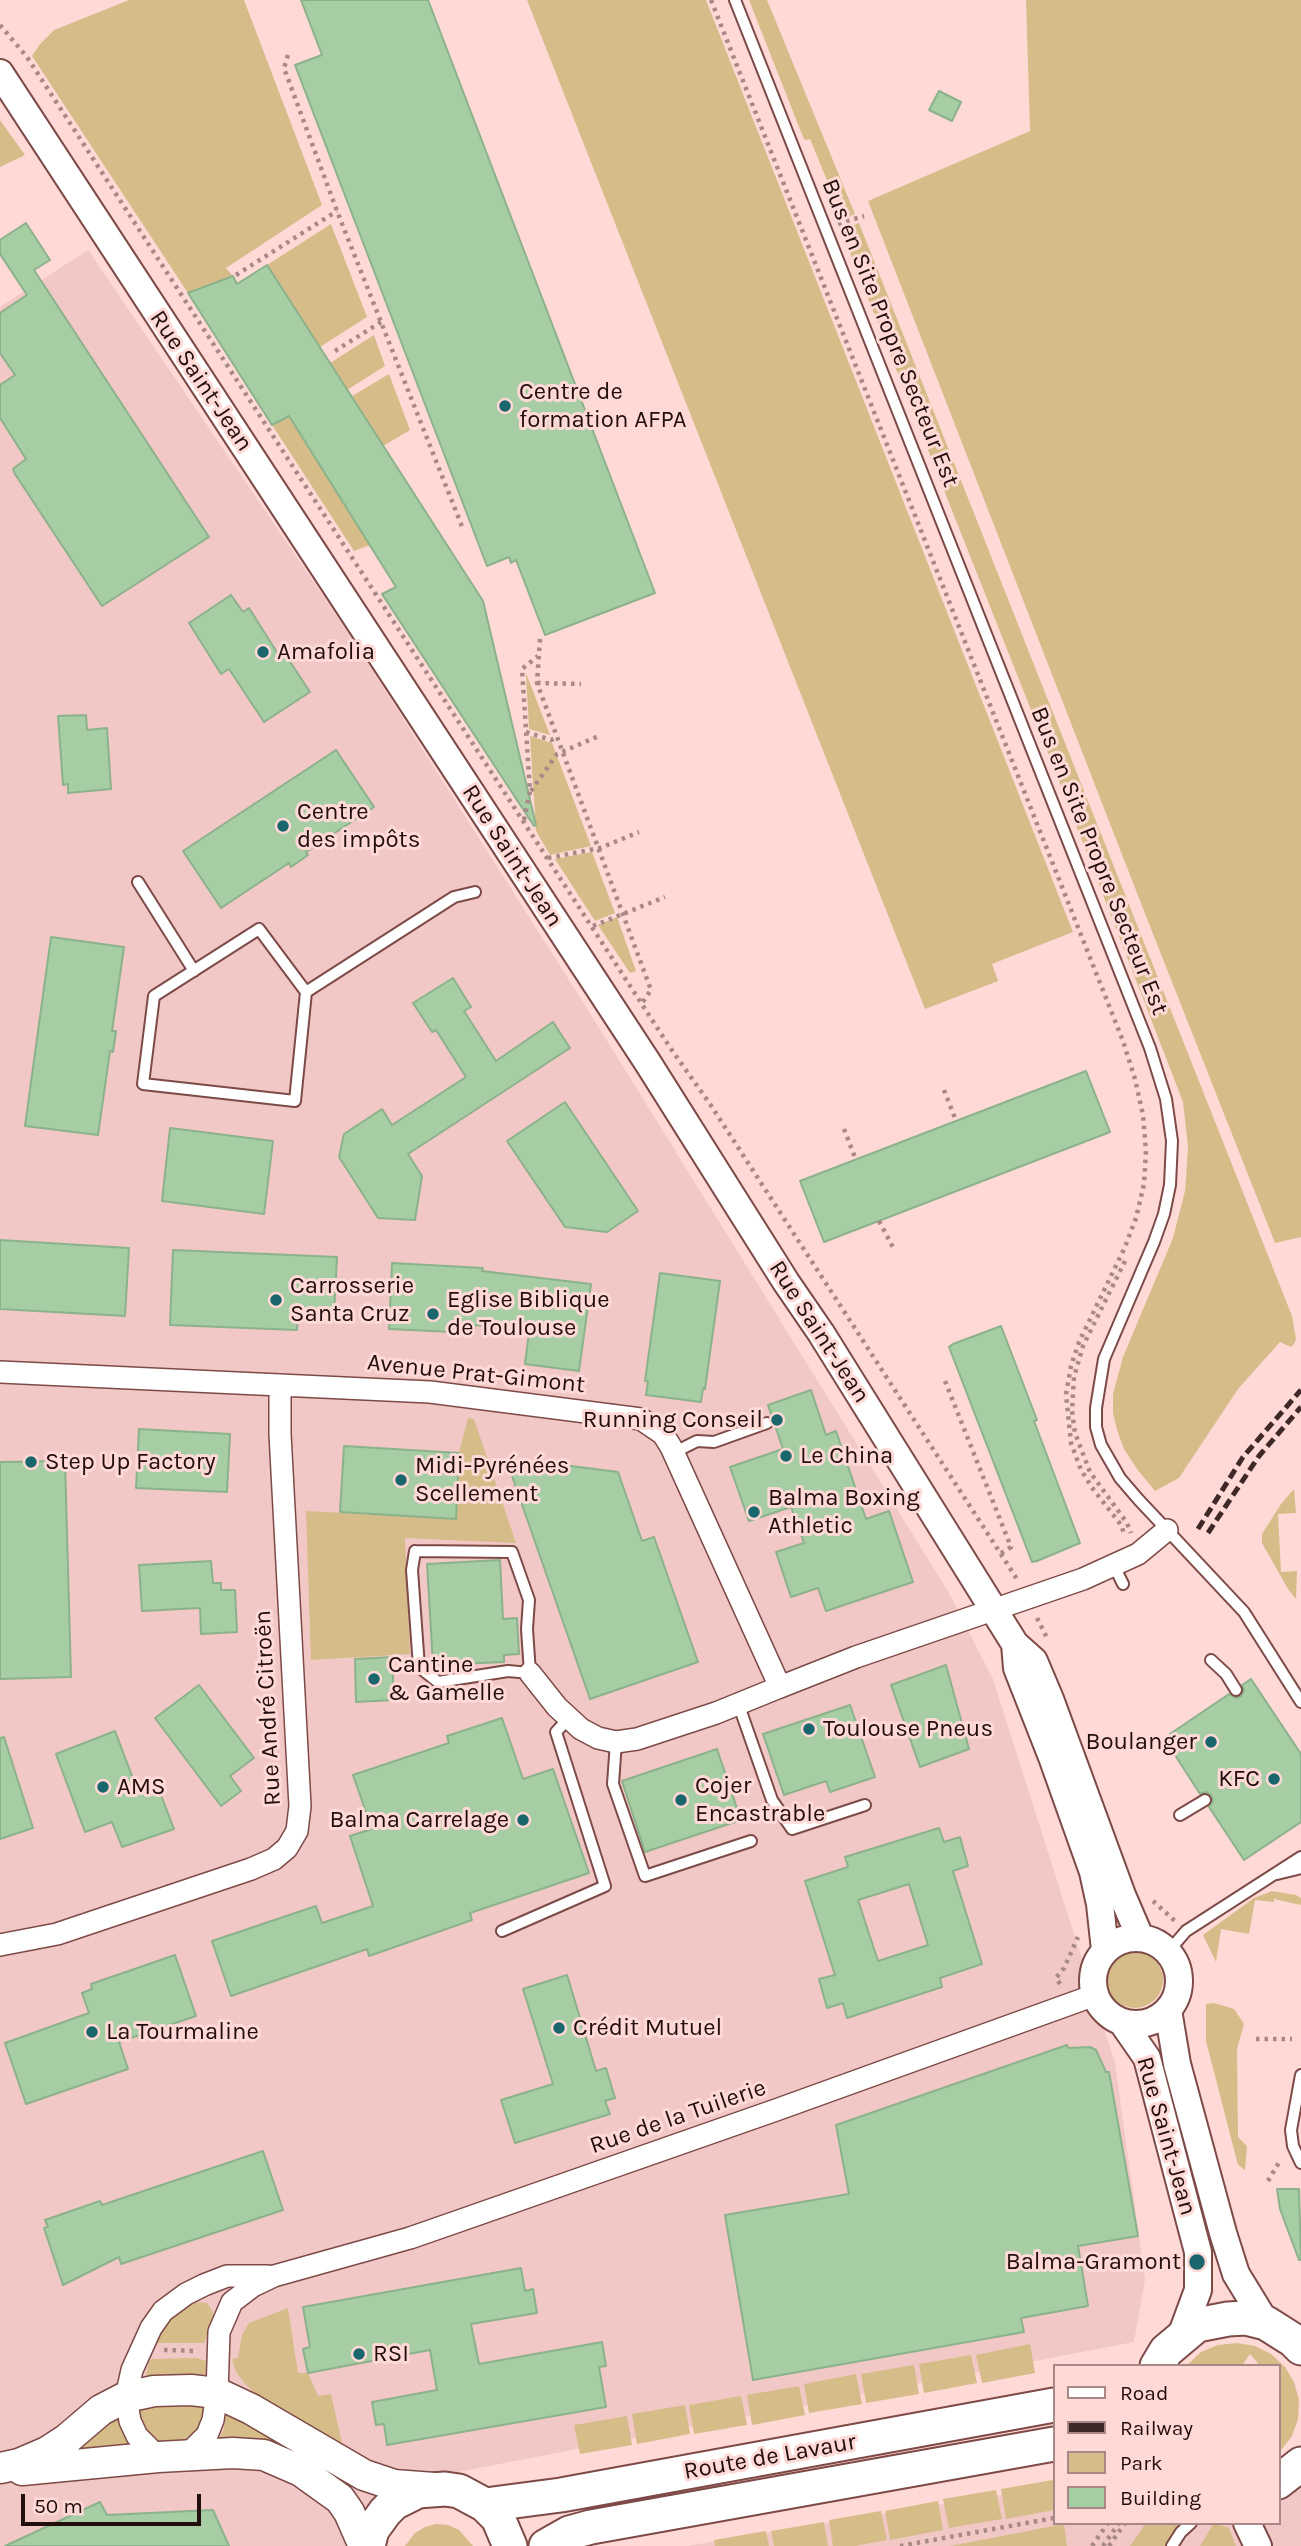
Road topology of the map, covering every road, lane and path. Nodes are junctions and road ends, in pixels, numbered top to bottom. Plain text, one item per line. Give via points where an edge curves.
1 (711, 0) edge
2 (718, 0) edge
3 (735, 0) edge
4 (0, 25) edge
5 (288, 55) dead end
6 (0, 73) edge
7 (337, 211) junction
8 (236, 275) dead end
9 (381, 322) junction
10 (335, 351) dead end
11 (463, 529) dead end
12 (540, 639) dead end
13 (538, 656) junction
14 (537, 683) junction
15 (581, 684) dead end
16 (526, 732) junction
17 (601, 735) dead end
18 (558, 737) junction
19 (563, 750) junction
20 (530, 791) junction
21 (524, 821) junction
22 (639, 832) dead end
23 (600, 848) junction
24 (548, 858) junction
25 (138, 882) dead end
26 (475, 892) dead end
27 (665, 897) dead end
28 (623, 912) junction
29 (593, 926) junction
30 (194, 971) junction
31 (306, 992) junction
32 (642, 1003) junction
33 (944, 1090) dead end
34 (1144, 1090) dead end
35 (1147, 1102) dead end
36 (955, 1118) dead end
37 (844, 1129) dead end
38 (1151, 1130) dead end
39 (1152, 1140) dead end
40 (856, 1160) dead end
41 (1153, 1162) dead end
42 (1152, 1180) dead end
43 (1148, 1200) dead end
44 (1145, 1210) dead end
45 (879, 1221) dead end
46 (895, 1251) dead end
47 (0, 1372) edge
48 (945, 1381) dead end
49 (280, 1385) junction
50 (767, 1423) dead end
51 (673, 1453) junction
52 (1130, 1528) dead end
53 (1167, 1530) junction
54 (1125, 1533) dead end
55 (999, 1554) junction
56 (1018, 1581) dead end
57 (995, 1611) junction
58 (1015, 1644) junction
59 (1211, 1660) dead end
60 (530, 1673) junction
61 (780, 1686) junction
62 (1236, 1690) dead end
63 (1301, 1702) edge
64 (738, 1703) junction
65 (569, 1718) junction
66 (616, 1742) junction
67 (1205, 1800) dead end
68 (864, 1805) dead end
69 (1180, 1815) dead end
70 (751, 1841) dead end
71 (1301, 1857) edge
72 (1301, 1868) edge
73 (1268, 1877) junction
74 (502, 1931) dead end
75 (1079, 1932) dead end
76 (1140, 1937) junction
77 (0, 1945) edge
78 (1105, 1950) junction
79 (1168, 1952) junction
80 (1084, 1999) junction
81 (1168, 2010) junction
82 (1122, 2022) junction
83 (1256, 2039) dead end
84 (1292, 2039) dead end
85 (1301, 2075) edge
86 (1285, 2151) dead end
87 (1301, 2163) edge
88 (1268, 2181) dead end
89 (274, 2276) junction
90 (1287, 2333) edge
91 (1181, 2336) junction
92 (139, 2350) junction
93 (216, 2351) junction
94 (1158, 2364) edge
95 (217, 2393) junction
96 (126, 2397) junction
97 (1052, 2405) edge
98 (1052, 2444) edge
99 (172, 2456) junction
100 (1301, 2464) edge
101 (0, 2469) edge
102 (1280, 2481) edge
103 (445, 2489) junction
104 (485, 2505) junction
105 (1052, 2518) edge
106 (1107, 2525) edge
107 (1118, 2525) edge
108 (1124, 2525) edge
109 (1189, 2525) edge
110 (1248, 2525) edge
111 (366, 2546) edge
112 (510, 2546) edge
113 (546, 2546) edge
114 (900, 2546) edge
115 (1091, 2546) edge
116 (1103, 2546) edge
117 (1109, 2546) edge
118 (1172, 2546) edge
119 (1258, 2546) edge

1 - 54 path via 1135,1079 1143,1115 1144,1184 1125,1247 1079,1342 1066,1394 1071,1443 1081,1470
2 - 34 path via 1129,1039
3 - 53 lane, Bus en Site Propre Secteur Est via 1159,1074 1172,1141 1170,1185 1154,1242 1104,1359 1096,1427 1109,1461
4 - 21 path, Rue Saint-Jean via 27,57
5 - 7 path via 284,68
6 - 57 street, Rue Saint-Jean via 648,1063
7 - 8 path
7 - 9 path
9 - 10 path
9 - 11 path
12 - 13 path
13 - 14 path
13 - 16 path via 522,669
14 - 15 path
14 - 18 path
16 - 18 path via 551,740
16 - 20 path
17 - 19 path
18 - 19 path
19 - 20 path
19 - 23 path
20 - 21 path
21 - 24 path, Rue Saint-Jean
22 - 23 path
23 - 24 path
23 - 28 path
24 - 29 path, Rue Saint-Jean
25 - 30 lane
26 - 31 lane via 454,897
27 - 28 path
28 - 29 path
28 - 32 path via 651,990
29 - 32 path, Rue Saint-Jean
30 - 31 lane via 258,929
30 - 31 lane via 153,996 143,1084 295,1101
32 - 55 path, Rue Saint-Jean
33 - 36 path
35 - 38 path
37 - 40 path
39 - 41 path
42 - 43 path
44 - 52 path via 1090,1330 1072,1394 1081,1452
45 - 46 path
47 - 49 street, Avenue Prat-Gimont
48 - 55 path via 1011,1547
49 - 51 street, Avenue Prat-Gimont via 429,1392 641,1419 663,1434
49 - 77 street, Rue André Citroën via 300,1806 297,1831 287,1848 251,1870 57,1934
50 - 51 lane via 714,1442 697,1441
51 - 61 street, Avenue Prat-Gimont
53 - 57 street via 1119,1575
53 - 63 lane, Bus en Site Propre Secteur Est via 1244,1612
55 - 56 path, Rue Saint-Jean
57 - 58 street, Rue Saint-Jean
57 - 61 street
58 - 76 street, Rue Saint-Jean via 1034,1661 1051,1699
58 - 78 street, Rue Saint-Jean via 1017,1668 1093,1872
59 - 62 lane
60 - 60 lane via 508,1671 438,1682 419,1667 412,1570 415,1550 512,1552 529,1600
60 - 65 street
61 - 64 street
64 - 66 street via 637,1739
64 - 68 lane via 772,1800 792,1829
65 - 66 street via 598,1738
65 - 74 lane via 556,1732 605,1886
66 - 70 lane via 613,1784 645,1876
67 - 69 lane
71 - 73 lane
72 - 73 lane
73 - 79 lane via 1186,1931
75 - 80 path via 1056,1978
76 - 78 street via 1121,1940
76 - 79 street
78 - 80 street
79 - 81 street via 1179,1974 1179,1986
80 - 82 street
80 - 89 street, Rue de la Tuilerie via 410,2238
81 - 82 street via 1147,2022
81 - 90 street, Rue Saint-Jean via 1177,2064 1236,2274
82 - 91 street, Rue Saint-Jean via 1147,2058 1198,2252 1198,2290
83 - 84 path
85 - 87 lane via 1291,2130
86 - 88 path
89 - 92 street, Rue de la Tuilerie via 227,2276 186,2294 163,2311
89 - 93 street, Rue de la Tuilerie via 232,2302
90 - 91 main road via 1245,2318 1197,2325
91 - 94 main road
92 - 93 path
92 - 96 street, Rue de la Tuilerie
93 - 95 street, Rue de la Tuilerie
95 - 96 main road via 174,2390
95 - 99 street, Rue de la Tuilerie via 207,2435
95 - 103 main road via 363,2475 394,2485
96 - 99 street, Rue de la Tuilerie via 137,2436
96 - 101 main road via 101,2410 47,2452
97 - 104 main road, Route de Lavaur
98 - 113 main road, Route de Lavaur via 591,2528 569,2533
99 - 101 main road
99 - 111 main road via 248,2453 283,2462 340,2499
100 - 102 main road
103 - 104 main road
103 - 111 main road via 418,2491 394,2503 372,2530
104 - 112 main road via 498,2518
105 - 114 path
106 - 115 path
107 - 116 path
108 - 117 path
109 - 118 lane
110 - 119 street

